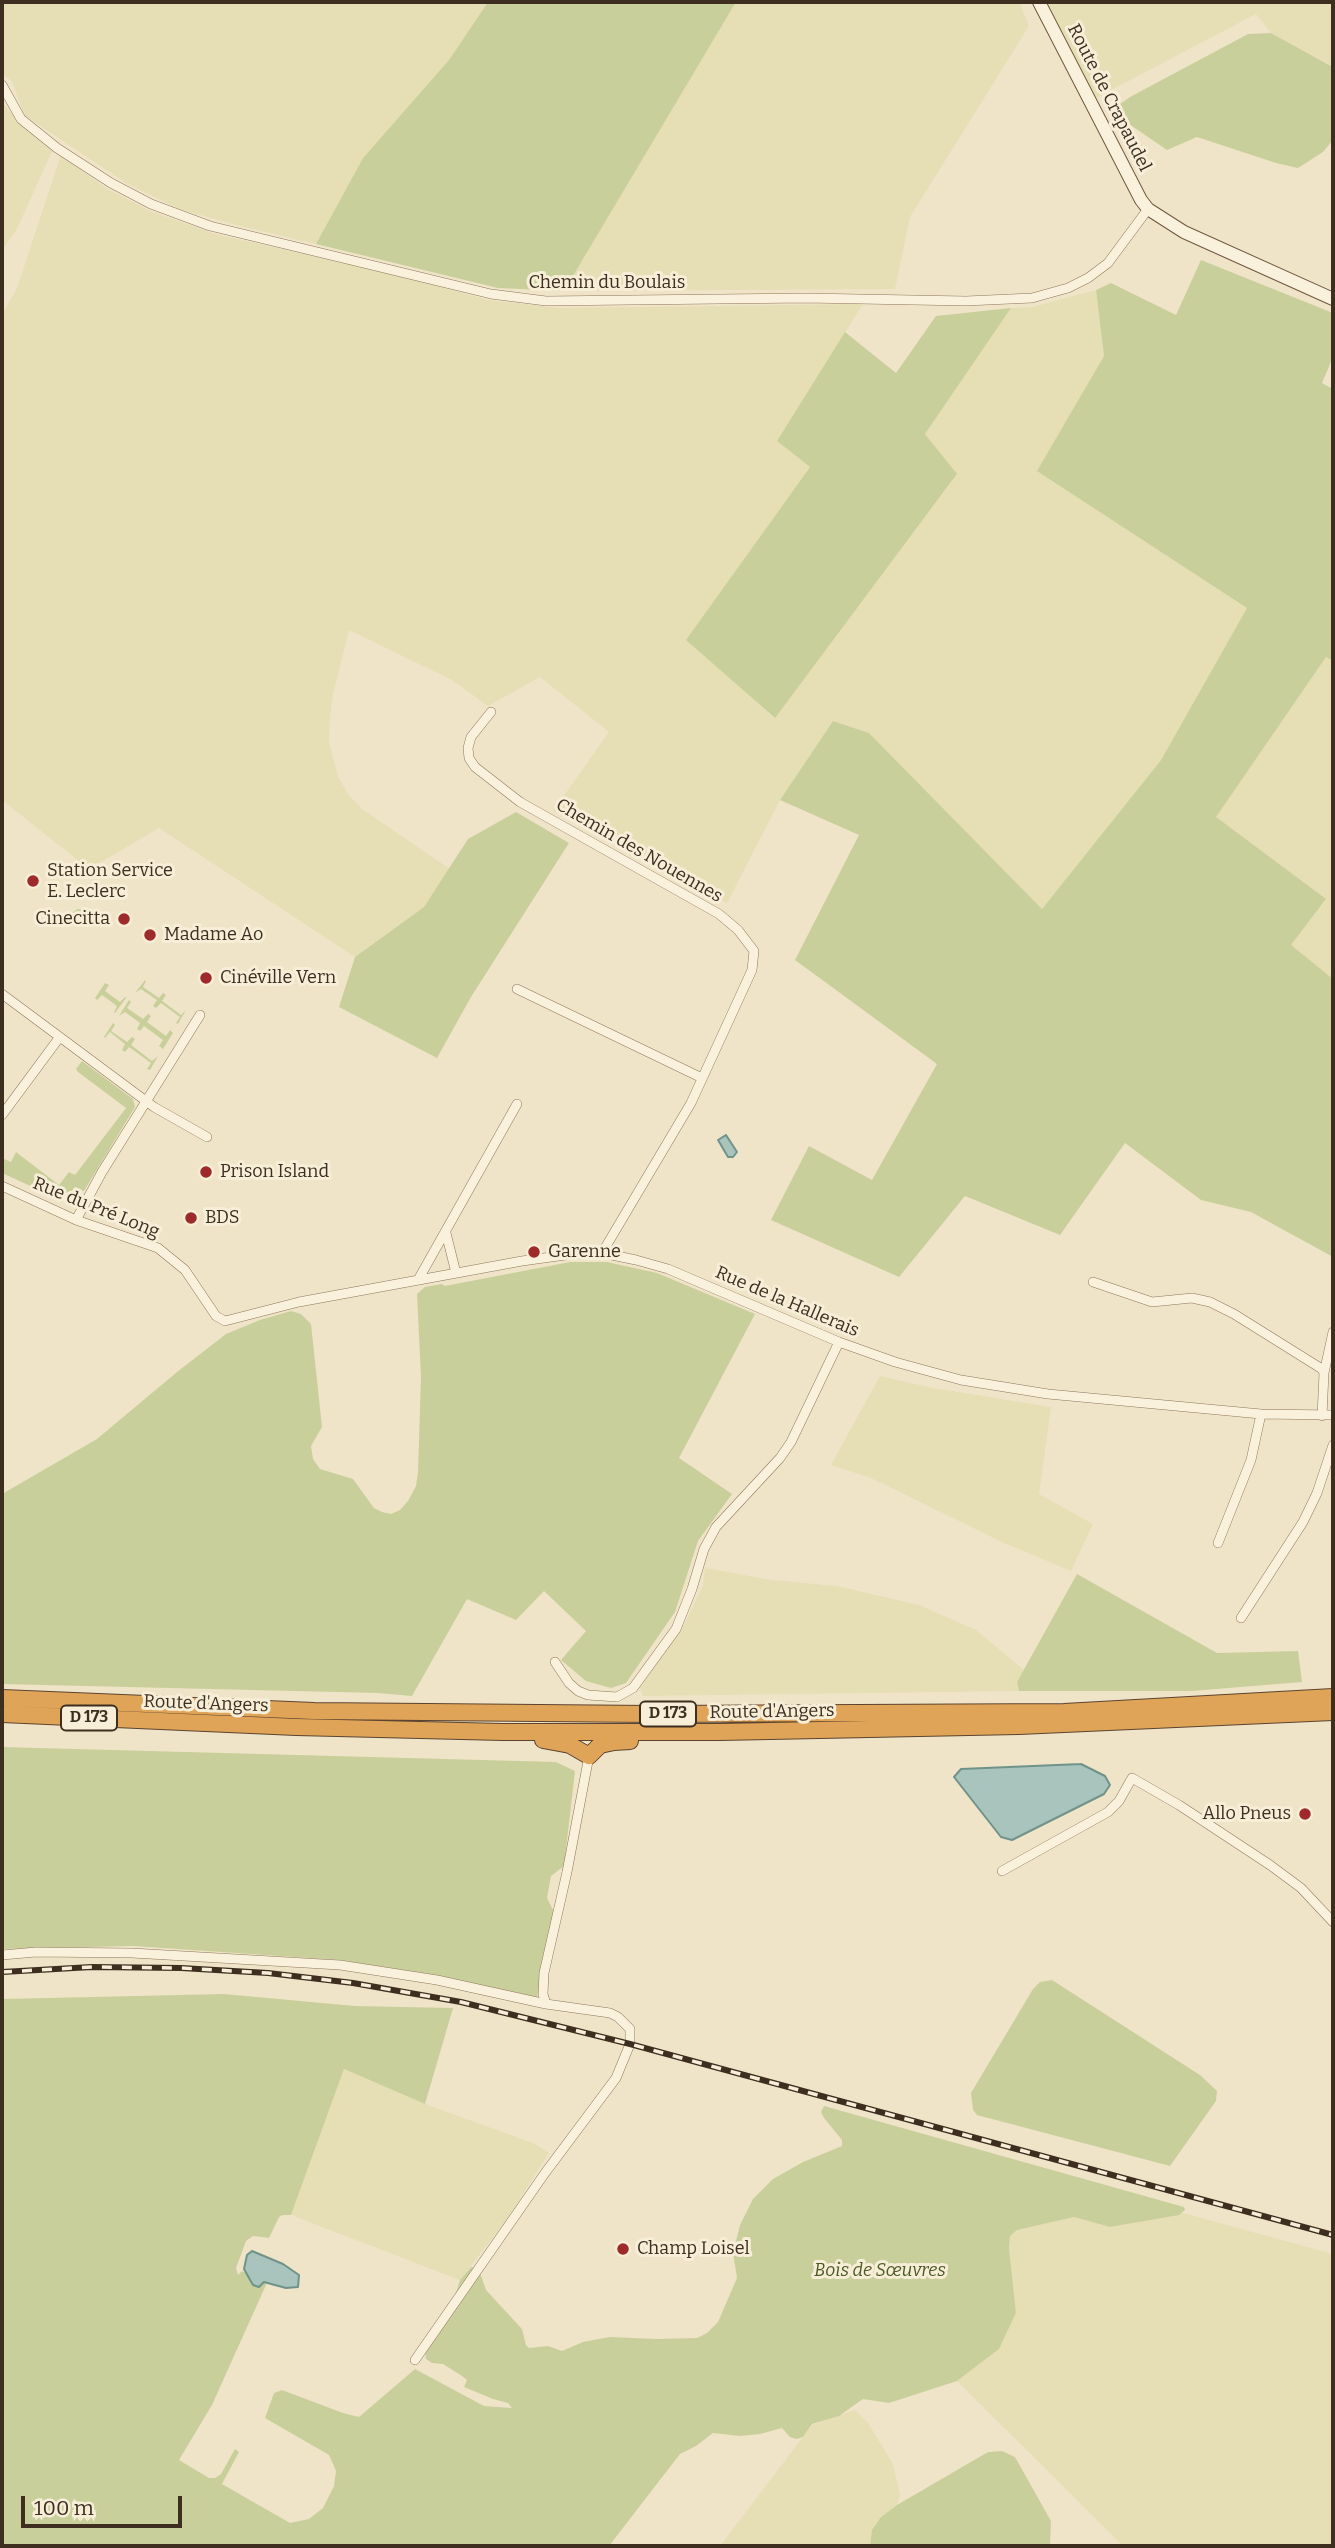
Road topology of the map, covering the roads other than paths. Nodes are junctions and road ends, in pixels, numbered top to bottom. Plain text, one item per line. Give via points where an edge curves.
1 (1040, 2) edge
2 (2, 85) edge
3 (1148, 209) junction
4 (1333, 299) edge
5 (491, 712) dead end
6 (517, 989) dead end
7 (2, 994) edge
8 (200, 1015) dead end
9 (59, 1038) junction
10 (702, 1078) junction
11 (145, 1101) junction
12 (517, 1104) dead end
13 (2, 1115) edge
14 (207, 1137) dead end
15 (2, 1186) edge
16 (76, 1220) junction
17 (446, 1233) junction
18 (602, 1253) junction
19 (456, 1273) junction
20 (418, 1280) junction
21 (1093, 1282) dead end
22 (233, 1321) joint
23 (1333, 1332) edge
24 (839, 1342) junction
25 (1324, 1373) junction
26 (1261, 1414) junction
27 (1333, 1415) edge
28 (1322, 1416) junction
29 (1333, 1445) edge
30 (1218, 1543) dead end
31 (1241, 1618) dead end
32 (555, 1662) dead end
33 (1333, 1697) edge
34 (2, 1698) edge
35 (1333, 1712) edge
36 (2, 1714) edge
37 (1272, 1716) junction
38 (1333, 1721) edge
39 (503, 1732) junction
40 (720, 1732) junction
41 (589, 1756) junction
42 (1002, 1871) dead end
43 (1333, 1922) edge
44 (2, 1955) edge
45 (546, 2004) junction
46 (415, 2360) dead end

1 - 3 street, Route de Crapaudel
2 - 3 street, Chemin du Boulais via 21,119 57,148 151,204 209,226 491,295 546,301 1032,298 1068,288 1108,263
3 - 4 street via 1184,232
5 - 10 street, Chemin des Nouennes via 471,737 469,758 475,767 520,802 719,914 754,951 752,970
6 - 10 street
7 - 9 street
8 - 11 street
9 - 11 street
9 - 13 street
10 - 18 street, Chemin des Nouennes
11 - 14 street
11 - 16 street
12 - 17 street
15 - 16 street, Rue du Pré Long
16 - 22 street, Rue du Pré Long via 158,1248 185,1270 218,1318
17 - 19 street
17 - 20 street
18 - 19 street, Rue de la Hallerais
18 - 24 street, Rue de la Hallerais via 668,1269
19 - 20 street, Rue de la Hallerais
20 - 22 street, Rue de la Hallerais via 299,1302
21 - 25 street via 1152,1302 1192,1298 1210,1302 1315,1363
23 - 25 street
24 - 26 street, Rue de la Hallerais via 914,1368 987,1385
24 - 32 street via 792,1442 716,1527 682,1616 633,1688 617,1697 578,1691
25 - 28 street
26 - 28 street, Rue de la Hallerais
26 - 30 street via 1251,1460
27 - 28 street, Rue de la Hallerais
29 - 31 street via 1303,1522
33 - 34 highway, Route d'Angers / D 173 via 1064,1712 651,1714 314,1711
35 - 37 highway, Route d'Angers / D 173
36 - 39 highway, Route d'Angers / D 173
37 - 38 highway via 1302,1722
37 - 40 highway, Route d'Angers / D 173
39 - 40 highway, Route d'Angers / D 173
39 - 41 highway via 570,1745
40 - 41 highway via 705,1740 614,1742 600,1745
41 - 45 street via 544,1973
42 - 43 street via 1108,1812 1132,1778 1270,1865 1301,1888
44 - 45 street via 132,1953 340,1965
45 - 46 street via 610,2013 629,2026 629,2045 616,2078

